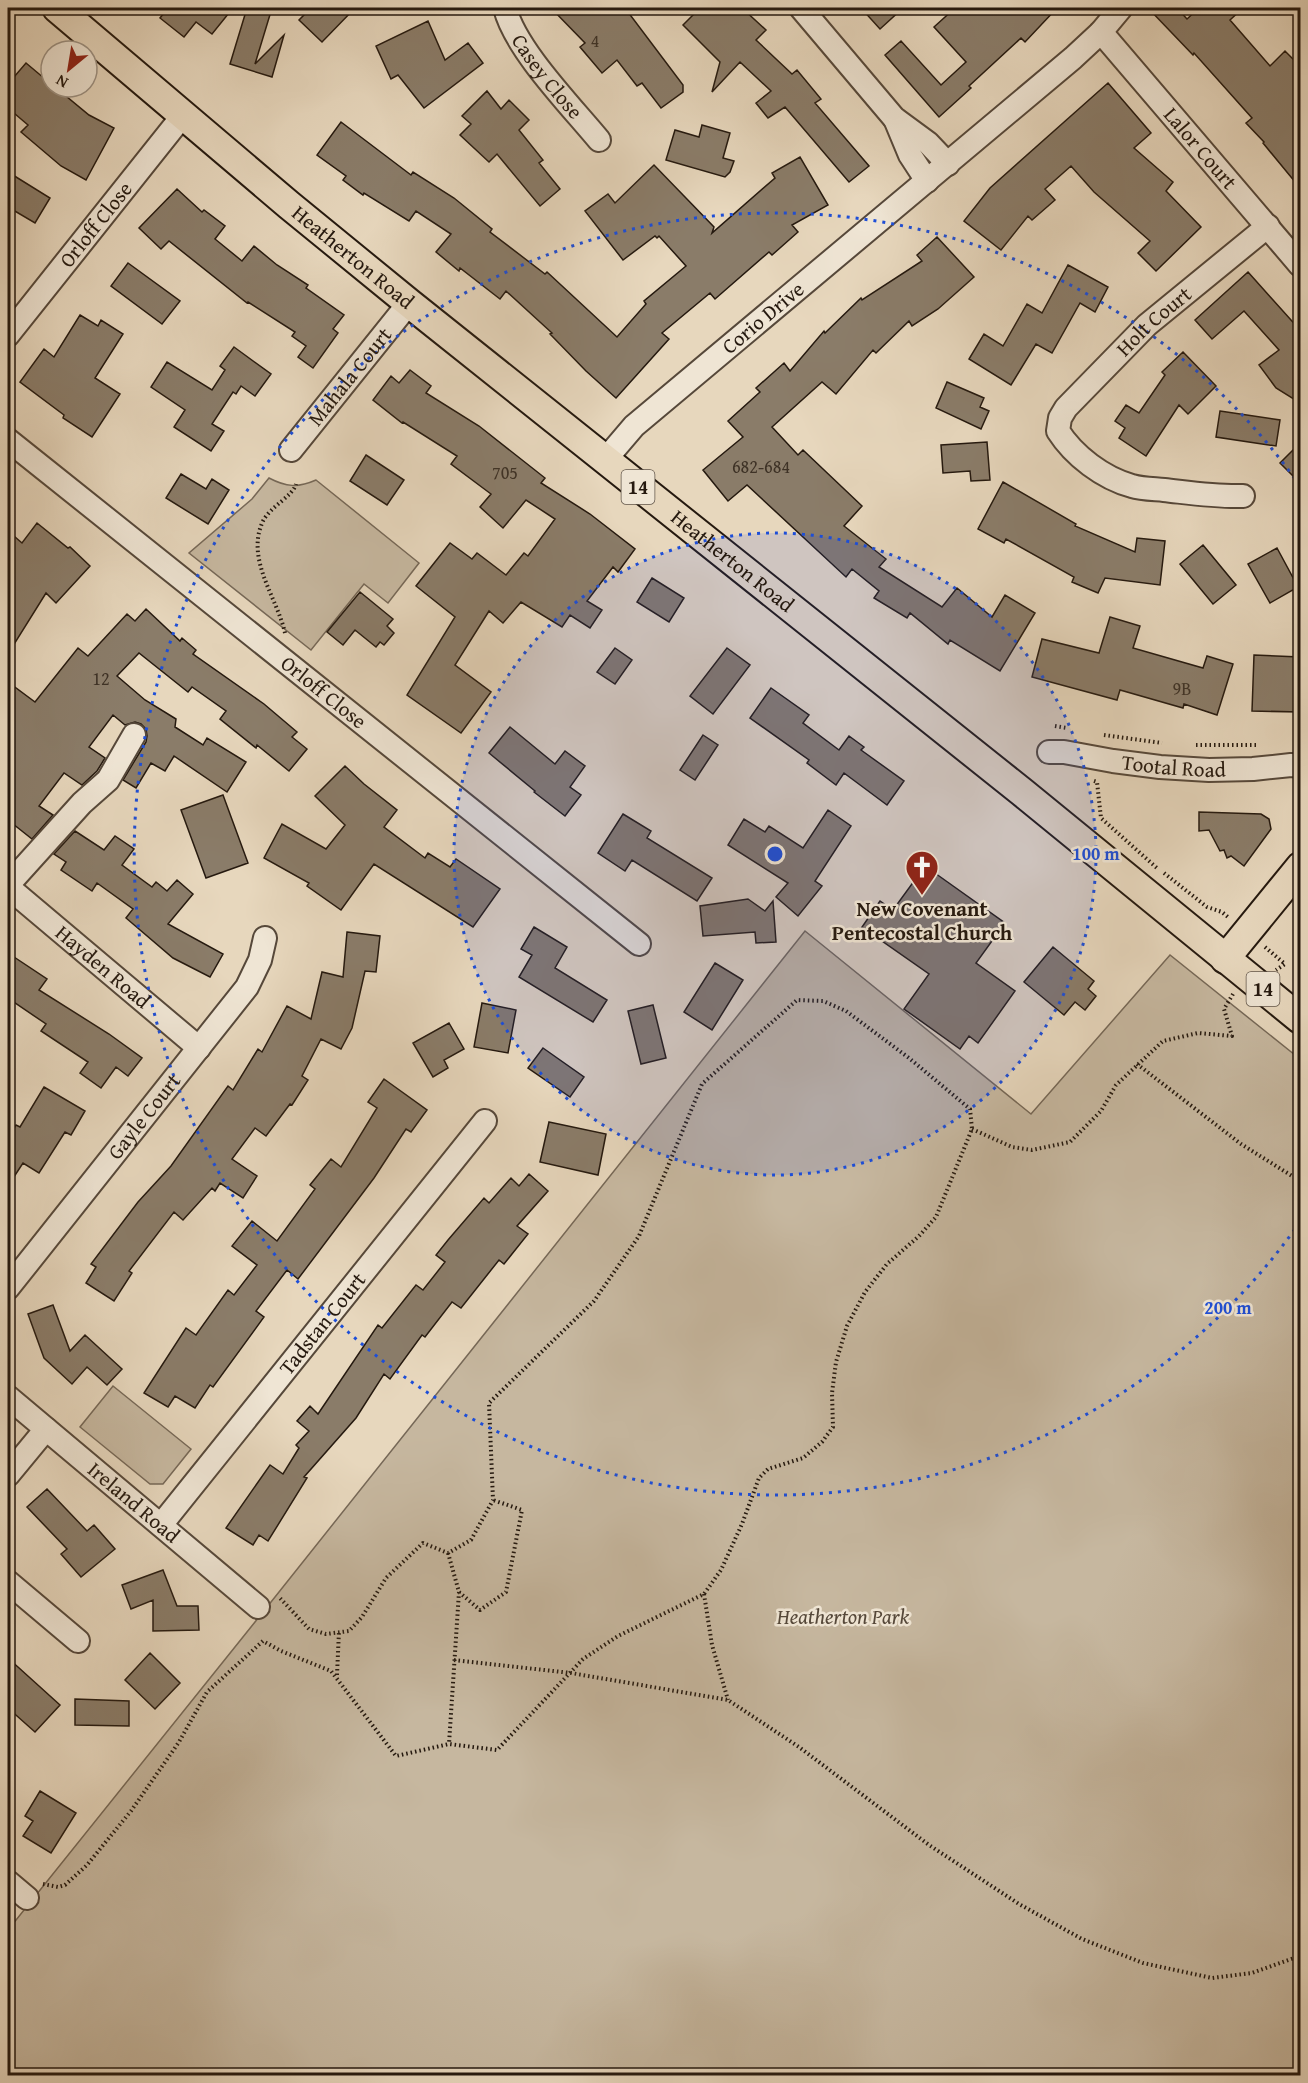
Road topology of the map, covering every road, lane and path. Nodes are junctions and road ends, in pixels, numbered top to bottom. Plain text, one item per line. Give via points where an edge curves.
1 (57, 8) edge
2 (505, 8) edge
3 (801, 8) edge
4 (1120, 8) edge
5 (1101, 32) junction
6 (184, 114) junction
7 (894, 118) junction
8 (599, 140) dead end
9 (948, 164) junction
10 (927, 181) junction
11 (1268, 226) junction
12 (1300, 265) edge
13 (409, 303) junction
14 (8, 335) edge
15 (8, 440) edge
16 (291, 450) dead end
17 (604, 460) junction
18 (296, 484) dead end
19 (1244, 496) dead end
20 (285, 634) dead end
21 (1055, 726) dead end
22 (1076, 730) dead end
23 (1096, 734) dead end
24 (134, 735) dead end
25 (1162, 743) dead end
26 (1195, 745) dead end
27 (1261, 745) dead end
28 (1049, 752) dead end
29 (1300, 766) edge
30 (1092, 780) dead end
31 (1300, 867) edge
32 (8, 886) edge
33 (1247, 932) junction
34 (265, 938) dead end
35 (639, 944) dead end
36 (1225, 959) junction
37 (1254, 982) junction
38 (1300, 1019) edge
39 (200, 1048) junction
40 (1137, 1064) junction
41 (485, 1121) dead end
42 (972, 1129) junction
43 (1300, 1180) edge
44 (8, 1288) edge
45 (8, 1397) edge
46 (46, 1429) junction
47 (8, 1475) edge
48 (493, 1500) junction
49 (160, 1525) junction
50 (448, 1553) junction
51 (8, 1582) edge
52 (459, 1592) junction
53 (704, 1594) junction
54 (279, 1597) dead end
55 (258, 1607) dead end
56 (339, 1631) junction
57 (78, 1641) dead end
58 (454, 1660) junction
59 (571, 1673) junction
60 (337, 1676) junction
61 (728, 1700) junction
62 (449, 1744) junction
63 (8, 1882) edge
64 (33, 1889) joint
65 (1300, 1956) edge

1 - 6 main road, Heatherton Road / 14
2 - 8 street, Casey Close via 509,22 537,64
3 - 7 street
4 - 5 street, Corio Drive
5 - 9 street, Corio Drive
5 - 11 street, Lalor Court
6 - 13 main road, Heatherton Road / 14
6 - 14 street, Orloff Close
7 - 9 street via 928,143
7 - 10 street
9 - 10 street, Corio Drive
10 - 17 street, Corio Drive via 634,426
11 - 12 street, Lalor Court
11 - 19 street, Holt Court via 1147,325 1066,408 1050,431 1088,462 1132,486 1216,497
13 - 16 street, Mahala Court
13 - 17 main road, Heatherton Road / 14
15 - 35 street, Orloff Close
17 - 36 main road, Heatherton Road / 14
18 - 20 path via 266,516 257,546
21 - 22 path
23 - 25 path
24 - 32 street via 108,780 82,803
26 - 27 path
28 - 29 street, Tootal Road via 1209,770
30 - 33 path via 1097,783 1101,818 1206,907 1222,912
31 - 33 main road
32 - 39 street, Hayden Road
33 - 36 main road
33 - 37 path via 1285,964
34 - 39 street, Gayle Court via 247,987
36 - 37 main road, Heatherton Road / 14
37 - 38 main road, Heatherton Road / 14
37 - 40 path via 1234,992 1224,1009 1232,1036 1198,1033 1163,1041
39 - 44 street, Gayle Court
40 - 42 path via 1116,1085 1101,1111 1070,1142 1032,1150 1011,1147
40 - 43 path via 1241,1144
41 - 49 street, Tadstan Court
42 - 48 path via 970,1109 846,1011 823,1001 797,1000 702,1084 639,1236 594,1301 489,1403
42 - 53 path via 936,1217 887,1264 865,1292 847,1326 836,1362 833,1427 802,1458 768,1469 759,1478 721,1570
45 - 46 street, Ireland Road
46 - 47 street
46 - 49 street, Ireland Road
48 - 50 path via 471,1539
48 - 52 path via 522,1510 506,1592 480,1610
49 - 55 street, Ireland Road
50 - 52 path
50 - 56 path via 423,1543 386,1578 349,1631
51 - 57 street
52 - 58 path
53 - 59 path via 618,1636 583,1659
53 - 61 path via 712,1645
54 - 56 path via 309,1629 326,1634
56 - 60 path
58 - 59 path
58 - 62 path
59 - 61 path
59 - 62 path via 497,1750
60 - 62 path via 396,1756
60 - 64 path via 263,1641 207,1692 180,1742 87,1865 65,1885
61 - 65 path via 799,1747 929,1845 1018,1904 1082,1939 1143,1963 1212,1978 1252,1973
63 - 64 street

